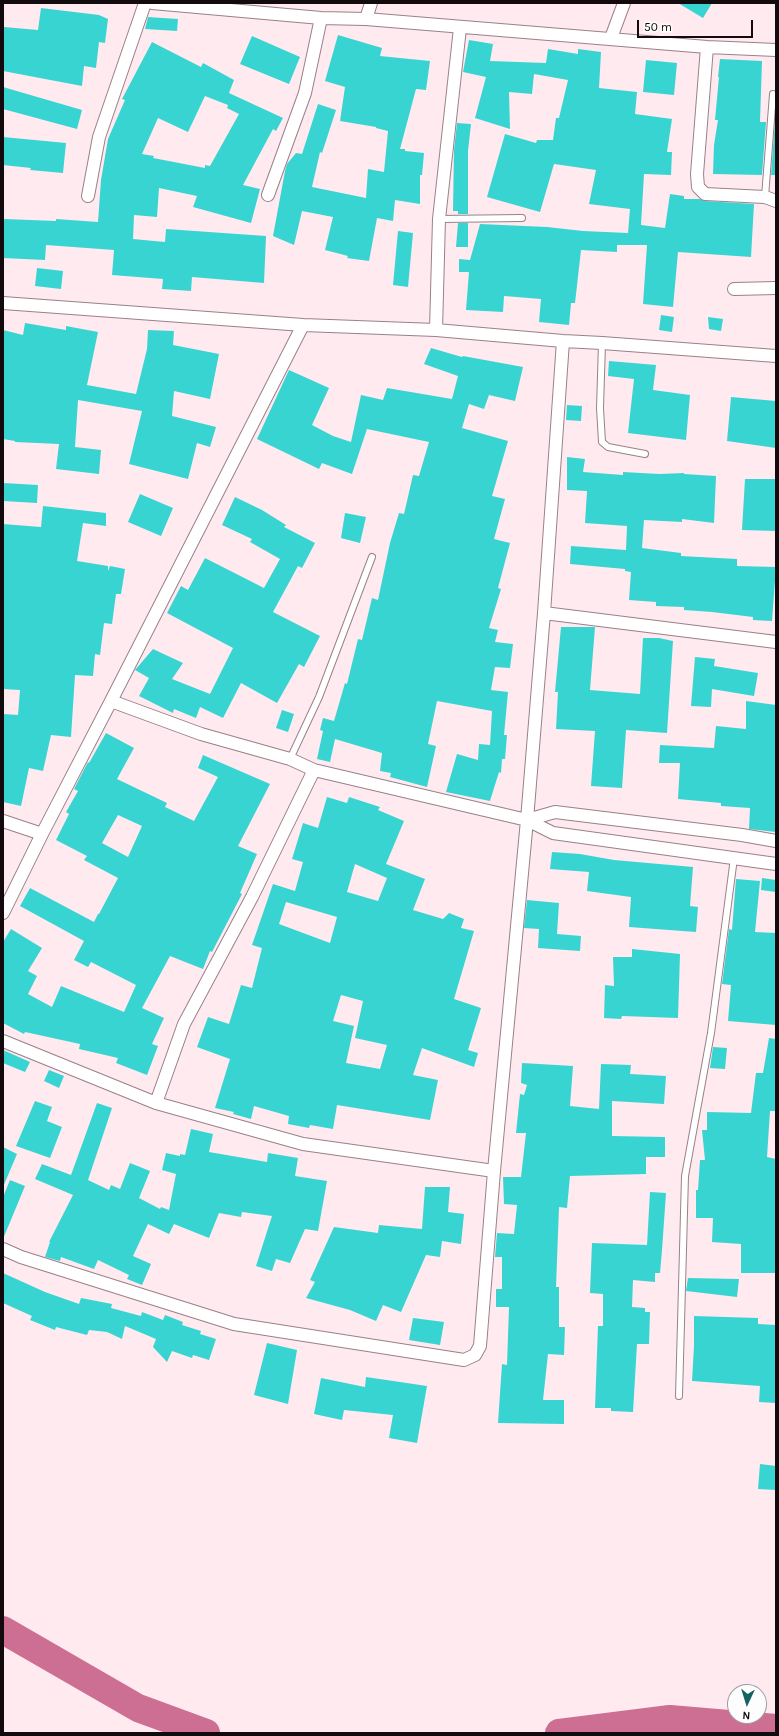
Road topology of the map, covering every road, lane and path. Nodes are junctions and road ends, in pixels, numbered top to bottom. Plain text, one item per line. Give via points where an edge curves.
1 (145, 3) edge
2 (152, 3) edge
3 (371, 3) edge
4 (624, 3) edge
5 (321, 18) junction
6 (366, 19) junction
7 (460, 28) junction
8 (611, 38) junction
9 (707, 47) junction
10 (776, 50) edge
11 (774, 94) dead end
12 (268, 195) dead end
13 (88, 196) dead end
14 (770, 199) edge
15 (522, 218) dead end
16 (439, 219) junction
17 (776, 288) edge
18 (734, 289) dead end
19 (3, 303) edge
20 (303, 325) junction
21 (436, 330) junction
22 (563, 341) junction
23 (602, 343) junction
24 (776, 356) edge
25 (645, 454) dead end
26 (372, 558) dead end
27 (544, 613) junction
28 (776, 642) edge
29 (111, 701) junction
30 (290, 759) junction
31 (314, 770) junction
32 (527, 820) junction
33 (3, 821) edge
34 (42, 834) junction
35 (776, 841) edge
36 (734, 858) junction
37 (776, 864) edge
38 (3, 913) edge
39 (3, 1041) edge
40 (156, 1103) junction
41 (494, 1171) junction
42 (3, 1249) edge
43 (679, 1396) dead end

1 - 13 street via 99,138
2 - 5 street
3 - 6 street
4 - 8 street
5 - 6 street
5 - 12 street via 305,93
6 - 7 street
7 - 8 street
7 - 16 street
8 - 9 street
9 - 10 street
9 - 14 street via 698,187 705,194
11 - 14 lane
15 - 16 lane
16 - 21 street
17 - 18 street
19 - 20 street
20 - 21 street
20 - 29 street
21 - 22 street
22 - 23 street
22 - 27 street
23 - 24 street
23 - 25 lane via 602,442 608,447
26 - 30 lane via 319,698
27 - 28 street
27 - 32 street
29 - 30 street via 201,734
29 - 34 street
30 - 31 street
31 - 32 street
31 - 40 street via 252,898 184,1024
32 - 35 street via 555,812
32 - 36 street via 553,834
32 - 41 street
33 - 34 street
34 - 38 street
36 - 37 street
36 - 43 lane via 711,1032 685,1176
39 - 40 street
40 - 41 street via 303,1144
41 - 42 street via 480,1346 475,1355 464,1360 234,1324 21,1257

